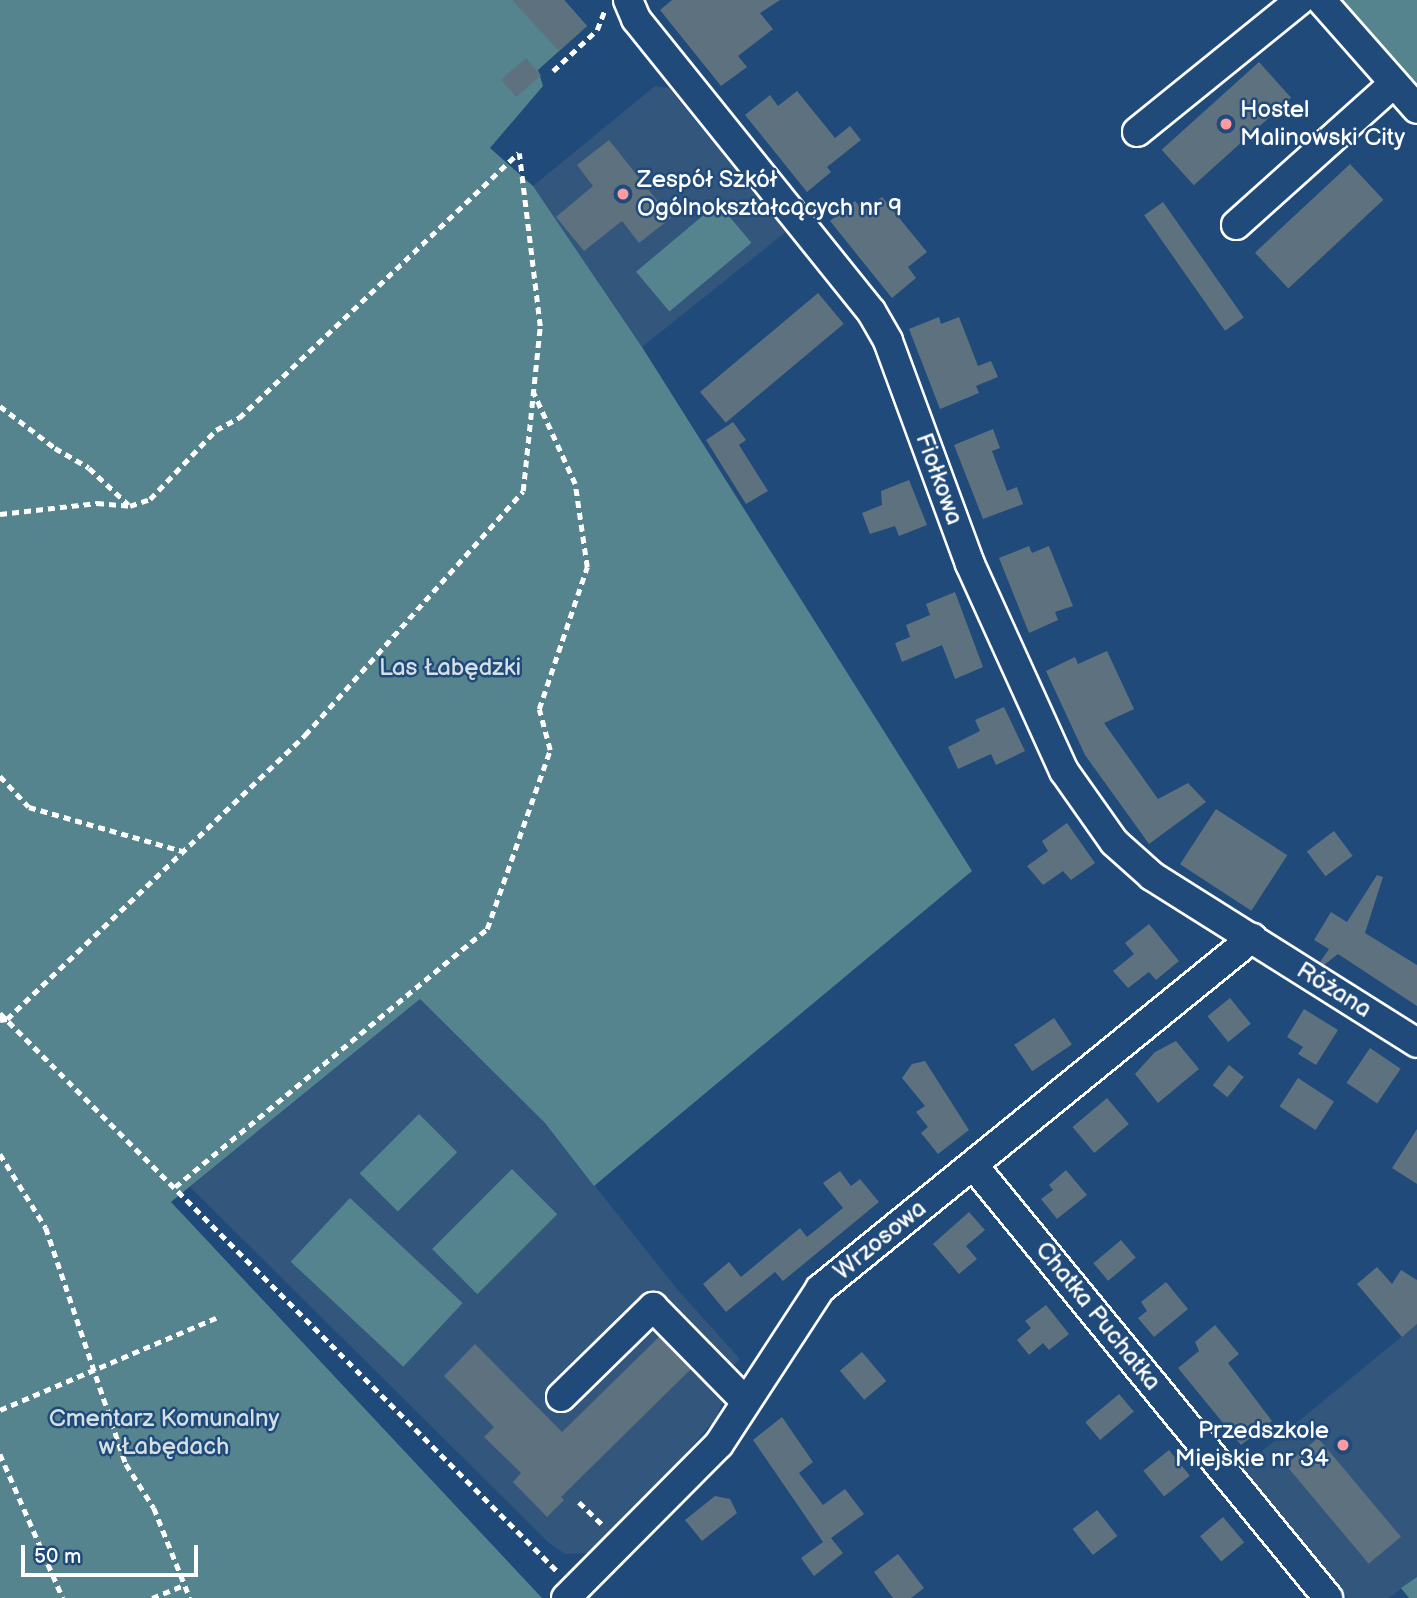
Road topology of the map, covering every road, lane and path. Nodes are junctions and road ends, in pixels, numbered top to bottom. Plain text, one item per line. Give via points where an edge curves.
1 (1300, 0) edge
2 (1321, 0) edge
3 (621, 1) edge
4 (552, 71) dead end
5 (1394, 83) junction
6 (1417, 109) edge
7 (1137, 132) dead end
8 (1236, 225) dead end
9 (533, 391) junction
10 (0, 405) edge
11 (130, 506) junction
12 (0, 514) edge
13 (0, 776) edge
14 (183, 851) junction
15 (1252, 938) junction
16 (0, 1013) edge
17 (3, 1020) edge
18 (1417, 1043) edge
19 (0, 1154) edge
20 (973, 1165) junction
21 (174, 1187) junction
22 (216, 1318) dead end
23 (93, 1370) junction
24 (561, 1396) dead end
25 (746, 1401) junction
26 (0, 1410) edge
27 (0, 1454) edge
28 (579, 1502) dead end
29 (615, 1536) dead end
30 (185, 1585) junction
31 (575, 1595) edge
32 (64, 1598) edge
33 (152, 1598) edge
34 (190, 1598) edge
35 (1328, 1598) edge

1 - 7 street
2 - 5 street
3 - 4 path
3 - 15 street, Fiołkowa via 871,311 888,341 970,564 1064,771 1114,842 1152,876
5 - 6 street
5 - 8 street
9 - 11 path via 540,326 519,153 239,418 216,430 149,499
9 - 14 path via 523,491 305,735
9 - 21 path via 575,484 587,567 539,709 550,750 487,929
10 - 11 path via 89,468
11 - 12 path via 97,503
13 - 14 path via 29,807
14 - 17 path
15 - 18 street, Różana
15 - 20 street, Wrzosowa
16 - 17 path
17 - 21 path
19 - 23 path via 46,1227
20 - 25 street, Wrzosowa via 820,1289
20 - 35 street, Chatka Puchatka
21 - 31 path
22 - 23 path
23 - 26 path
23 - 30 path via 126,1464 154,1508
24 - 25 street via 653,1307
25 - 31 street, Wrzosowa via 719,1444
27 - 32 path
28 - 29 path
30 - 33 path
30 - 34 path

